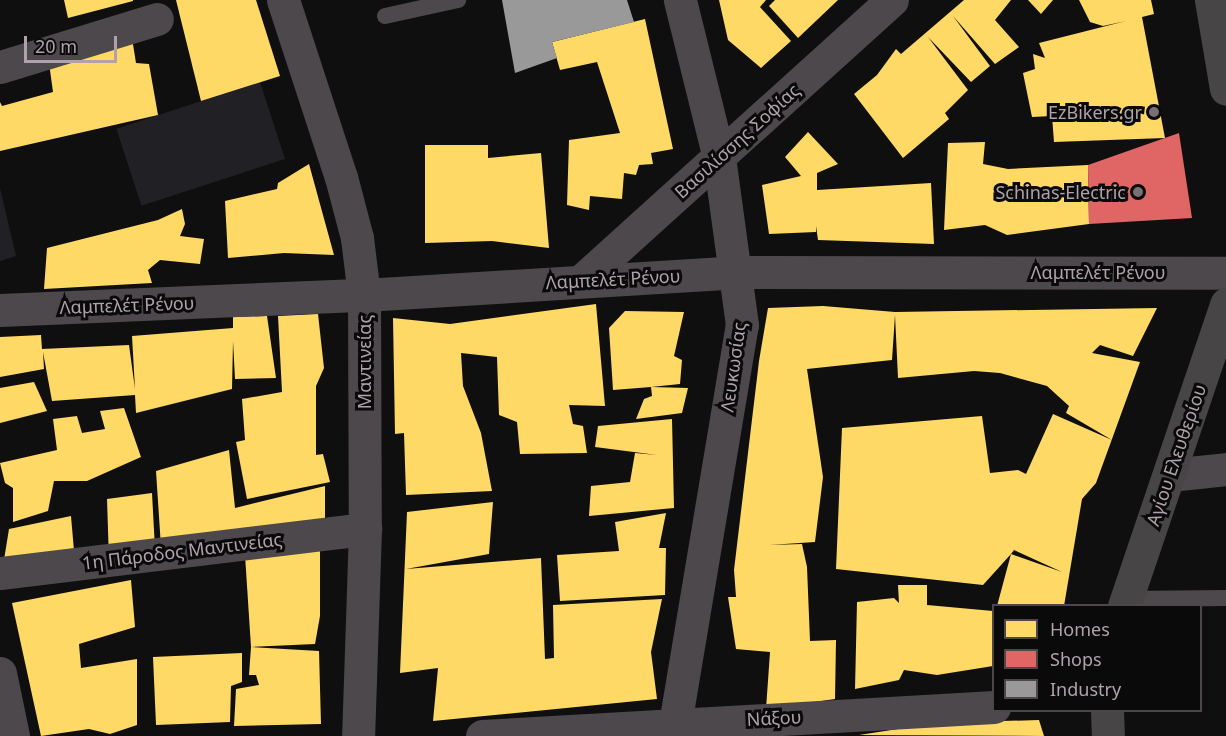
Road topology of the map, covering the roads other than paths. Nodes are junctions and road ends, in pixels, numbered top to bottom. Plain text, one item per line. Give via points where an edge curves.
1 (283, 0) edge
2 (458, 0) edge
3 (680, 0) edge
4 (892, 0) edge
5 (1211, 0) edge
6 (386, 16) dead end
7 (157, 19) dead end
8 (0, 67) edge
9 (1226, 89) edge
10 (719, 158) junction
11 (736, 272) junction
12 (1226, 273) edge
13 (581, 281) junction
14 (364, 295) junction
15 (1226, 304) edge
16 (0, 310) edge
17 (1226, 469) edge
18 (1170, 476) junction
19 (365, 529) junction
20 (0, 573) edge
21 (1226, 598) edge
22 (1125, 602) edge
23 (0, 673) edge
24 (992, 707) edge
25 (1107, 712) edge
26 (673, 729) edge
27 (13, 736) edge
28 (358, 736) edge
29 (482, 736) edge
30 (1108, 736) edge

1 - 14 street, Μαντινείας via 341,177 357,238
2 - 6 lane
3 - 10 street, Λευκωσίας
4 - 10 street, Βασιλίσσης Σοφίας
5 - 9 street
7 - 8 street
10 - 11 street, Λευκωσίας
10 - 13 street, Βασιλίσσης Σοφίας
11 - 12 street, Λαμπελέτ Ρένου
11 - 13 street, Λαμπελέτ Ρένου
11 - 26 street, Λευκωσίας via 742,325
13 - 14 street, Λαμπελέτ Ρένου
14 - 16 street, Λαμπελέτ Ρένου
14 - 19 street, Μαντινείας
15 - 18 street, Αγίου Ελευθερίου
17 - 18 street
18 - 22 street, Αγίου Ελευθερίου
19 - 20 street, 1η Πάροδος Μαντινείας
19 - 28 street, Μαντινείας
21 - 22 lane
23 - 27 street
24 - 26 street, Νάξου
25 - 30 street
26 - 29 street, Νάξου

